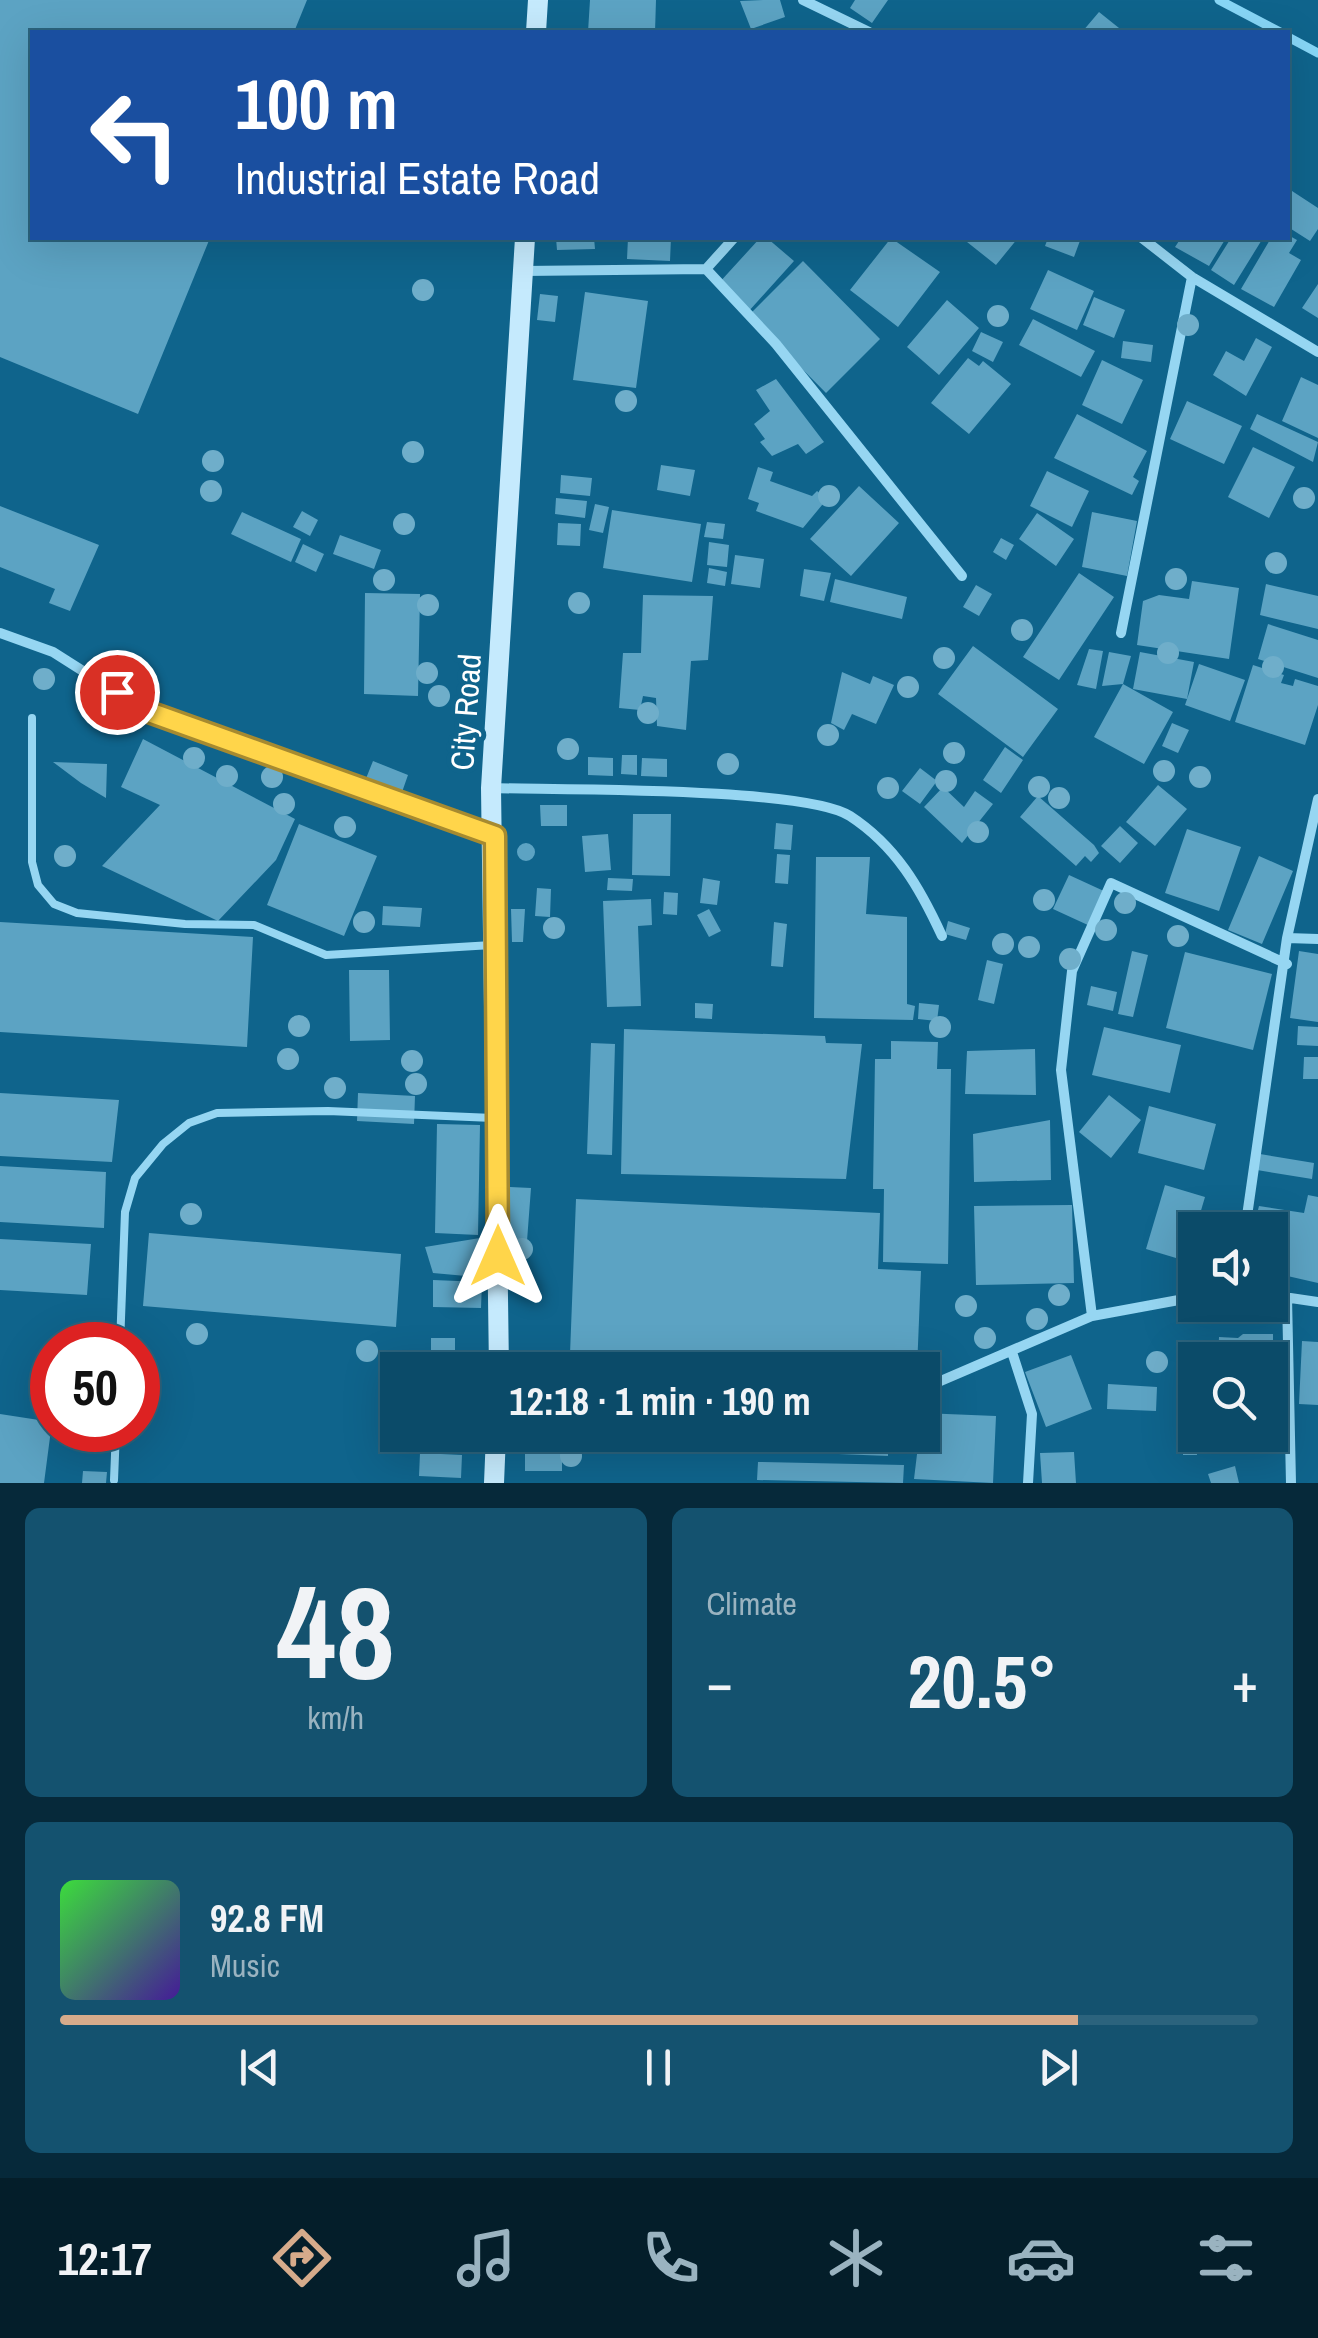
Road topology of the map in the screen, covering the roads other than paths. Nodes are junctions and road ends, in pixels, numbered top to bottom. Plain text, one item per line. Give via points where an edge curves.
1 (538, 0) edge
2 (803, 0) edge
3 (536, 30) edge
4 (862, 30) edge
5 (525, 240) edge
6 (732, 240) edge
7 (1145, 240) edge
8 (706, 269) junction
9 (523, 271) junction
10 (1192, 277) junction
11 (1318, 352) edge
12 (962, 576) dead end
13 (1121, 632) dead end
14 (0, 633) edge
15 (32, 718) dead end
16 (491, 788) junction
17 (1318, 799) edge
18 (495, 836) junction
19 (942, 936) dead end
20 (1287, 938) junction
21 (1318, 939) edge
22 (496, 945) junction
23 (1287, 964) junction
24 (497, 1118) junction
25 (1249, 1212) edge
26 (1288, 1297) edge
27 (1178, 1301) edge
28 (1318, 1302) edge
29 (1092, 1316) junction
30 (121, 1322) edge
31 (1288, 1322) edge
32 (499, 1352) edge
33 (1012, 1352) junction
34 (940, 1381) edge
35 (115, 1452) edge
36 (495, 1452) edge
37 (114, 1480) dead end
38 (494, 1483) edge
39 (1028, 1483) edge
40 (1291, 1483) edge

1 - 3 main road
2 - 4 street
5 - 9 main road, City Road
6 - 8 street
7 - 10 street
8 - 9 street
8 - 12 street via 776,344
9 - 16 main road, City Road
10 - 11 street
10 - 13 street
14 - 18 street via 53,652 149,712
15 - 22 lane via 32,862 38,885 54,904 149,920 254,925 326,955
16 - 18 main road, City Road
16 - 19 street via 793,800 847,814 892,850
17 - 20 street
18 - 22 main road, City Road
20 - 21 street
20 - 23 street
22 - 24 main road, City Road
23 - 25 street
23 - 29 street via 1111,884 1072,971 1061,1070
24 - 30 lane via 217,1113 189,1123 135,1178 125,1212
24 - 32 main road, City Road
26 - 28 street
27 - 29 street
29 - 33 street
31 - 40 street
33 - 34 street
33 - 39 street via 1032,1414
35 - 37 lane
36 - 38 main road

